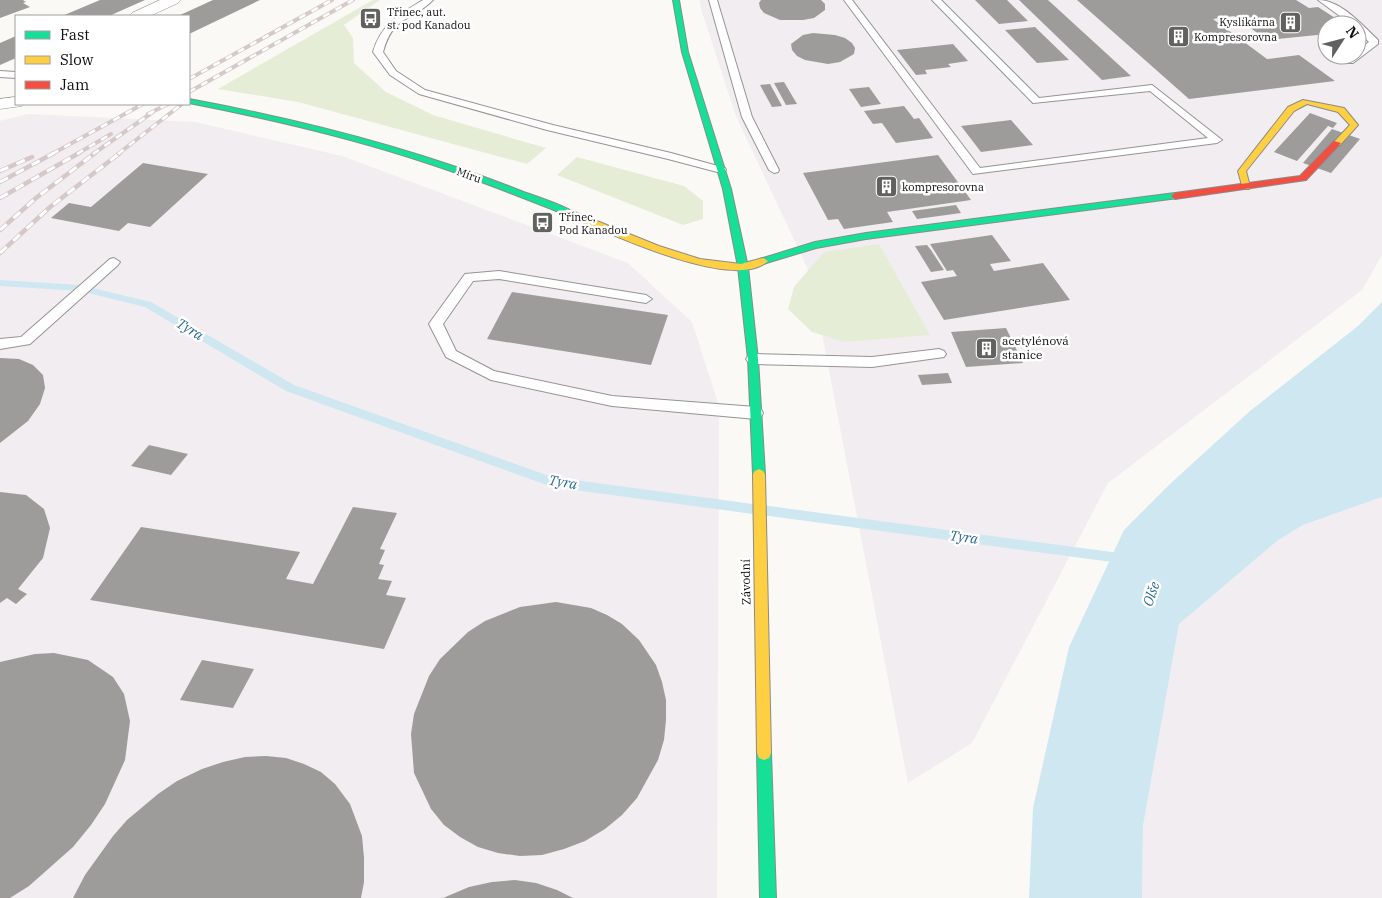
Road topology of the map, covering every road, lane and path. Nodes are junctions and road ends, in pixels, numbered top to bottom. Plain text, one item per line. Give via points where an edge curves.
1 (173, 0) edge
2 (429, 0) edge
3 (676, 0) edge
4 (714, 0) edge
5 (848, 0) edge
6 (936, 0) edge
7 (1322, 0) edge
8 (140, 15) edge
9 (1345, 15) edge
10 (1367, 35) edge
11 (1367, 48) edge
12 (0, 74) edge
13 (15, 75) edge
14 (190, 101) edge
15 (15, 102) edge
16 (0, 104) edge
17 (721, 170) junction
18 (774, 170) dead end
19 (1246, 187) junction
20 (114, 262) dead end
21 (743, 267) junction
22 (646, 299) dead end
23 (0, 344) edge
24 (939, 354) dead end
25 (753, 359) junction
26 (756, 413) junction
27 (768, 898) edge

1 - 8 street
2 - 17 lane via 390,24 380,38 378,52 393,74 422,92
3 - 17 street, Závodní via 685,52
4 - 18 lane via 747,117
5 - 6 lane via 977,172 1217,140 1152,88 1037,102
7 - 9 lane
10 - 11 lane via 1375,42
12 - 13 lane
14 - 21 street, Míru via 335,132 470,174 686,259
15 - 16 street
17 - 21 street, Závodní
19 - 19 street, Míru via 1303,178 1354,126 1341,110 1306,102 1291,109 1242,171
19 - 21 street, Míru via 866,236 815,245
20 - 23 lane via 25,341
21 - 25 street, Závodní
22 - 26 lane via 499,275 469,277 436,324 451,354 491,375 612,401
24 - 25 lane via 872,362
25 - 26 street, Závodní
26 - 27 street, Závodní

